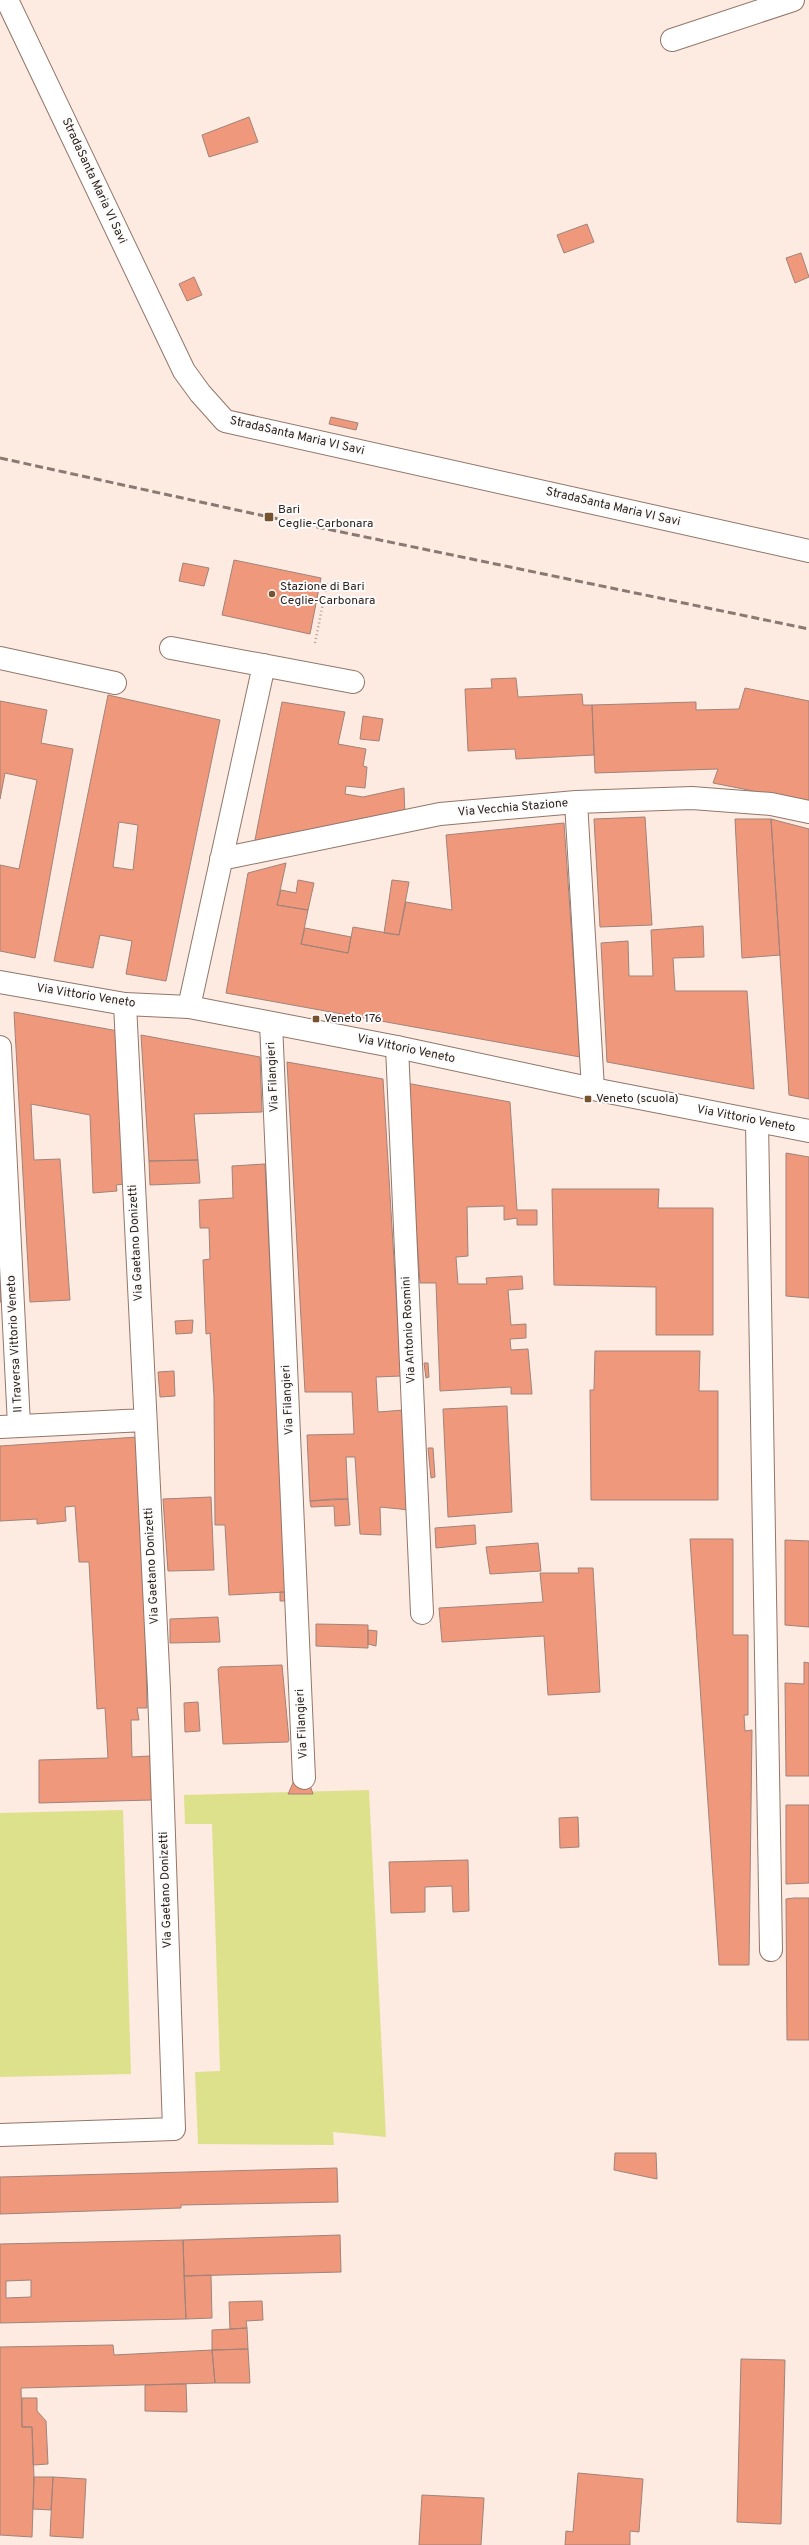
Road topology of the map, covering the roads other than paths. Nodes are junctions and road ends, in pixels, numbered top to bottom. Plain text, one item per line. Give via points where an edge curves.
1 (7, 0) edge
2 (793, 0) edge
3 (672, 40) dead end
4 (809, 551) edge
5 (171, 648) dead end
6 (0, 658) edge
7 (264, 665) junction
8 (353, 682) dead end
9 (115, 683) dead end
10 (576, 802) junction
11 (809, 812) edge
12 (221, 859) junction
13 (0, 982) edge
14 (125, 1004) junction
15 (189, 1007) junction
16 (271, 1023) junction
17 (0, 1046) edge
18 (397, 1047) junction
19 (593, 1089) junction
20 (757, 1122) junction
21 (809, 1131) edge
22 (144, 1420) junction
23 (9, 1426) edge
24 (422, 1613) dead end
25 (304, 1778) dead end
26 (771, 1950) dead end
27 (0, 2135) edge

1 - 4 street, StradaSanta Maria VI Savi via 184,371 225,421
2 - 3 street
5 - 7 street
6 - 9 street
7 - 8 street
7 - 12 street
10 - 11 street, Via Vecchia Stazione via 692,798 771,804
10 - 12 street, Via Vecchia Stazione via 440,814
10 - 19 street
12 - 15 street
13 - 14 street, Via Vittorio Veneto
14 - 15 street, Via Vittorio Veneto
14 - 22 street, Via Gaetano Donizetti
15 - 16 street, Via Vittorio Veneto
16 - 18 street, Via Vittorio Veneto
16 - 25 street, Via Filangieri
17 - 23 street, II Traversa Vittorio Veneto
18 - 19 street, Via Vittorio Veneto
18 - 24 street, Via Antonio Rosmini
19 - 20 street, Via Vittorio Veneto
20 - 21 street, Via Vittorio Veneto
20 - 26 street
22 - 23 street
22 - 27 street, Via Gaetano Donizetti via 159,1689 174,2129

